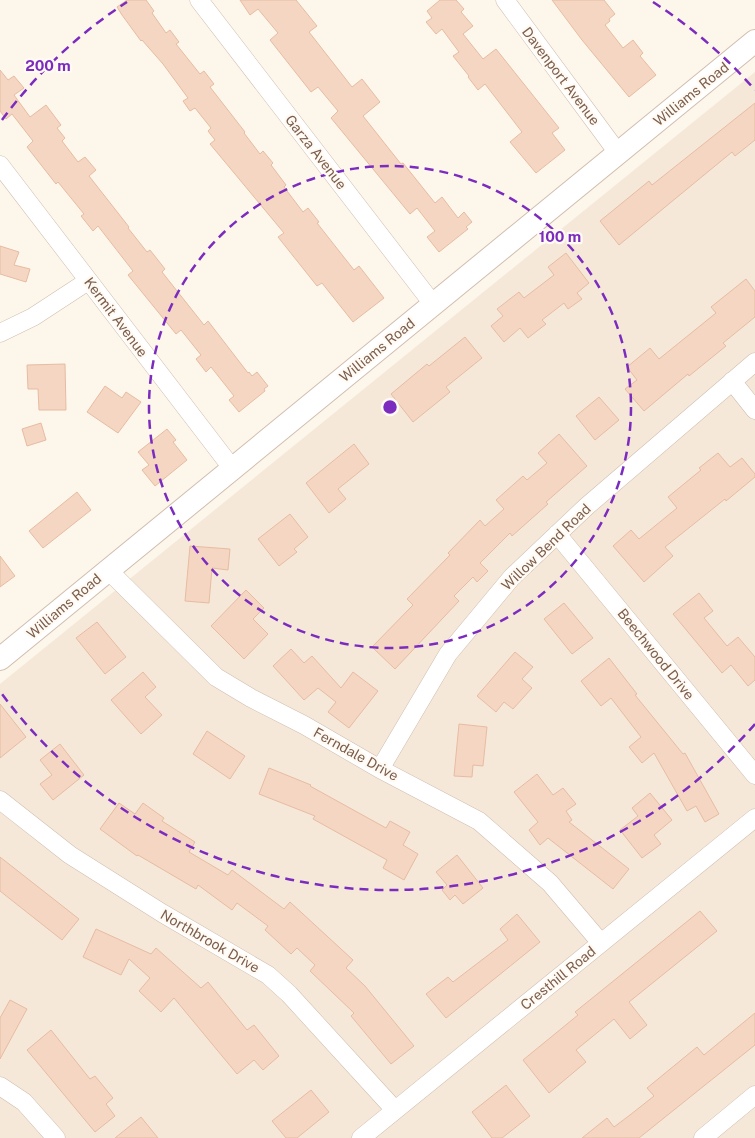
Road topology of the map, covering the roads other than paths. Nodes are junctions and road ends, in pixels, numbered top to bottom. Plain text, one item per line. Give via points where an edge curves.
1 (199, 0) edge
2 (505, 0) edge
3 (754, 46) edge
4 (618, 153) junction
5 (0, 165) edge
6 (88, 281) junction
7 (433, 304) junction
8 (0, 333) edge
9 (755, 362) edge
10 (732, 381) junction
11 (755, 410) edge
12 (232, 468) junction
13 (557, 534) junction
14 (107, 569) junction
15 (0, 659) edge
16 (380, 769) junction
17 (755, 775) edge
18 (0, 800) edge
19 (755, 818) edge
20 (601, 943) junction
21 (0, 1086) edge
22 (755, 1095) edge
23 (395, 1110) junction
24 (56, 1138) edge
25 (361, 1138) edge
26 (703, 1138) edge

1 - 7 street, Garza Avenue
2 - 4 street, Davenport Avenue
3 - 4 street, Williams Road
4 - 7 street, Williams Road
5 - 6 street, Kermit Avenue
6 - 8 street via 34,317
6 - 12 street, Kermit Avenue
7 - 12 street, Williams Road
9 - 10 street, Willow Bend Road
10 - 11 street
10 - 13 street, Willow Bend Road
12 - 14 street, Williams Road
13 - 16 street, Willow Bend Road via 512,577 448,654
13 - 17 street, Beechwood Drive
14 - 15 street, Williams Road
14 - 16 street, Ferndale Drive via 216,677
16 - 20 street, Ferndale Drive via 479,821 550,883
18 - 23 street, Northbrook Drive via 70,855 268,974
19 - 20 street, Cresthill Road
20 - 23 street, Cresthill Road
21 - 24 street via 24,1102
22 - 26 street
23 - 25 street, Cresthill Road

